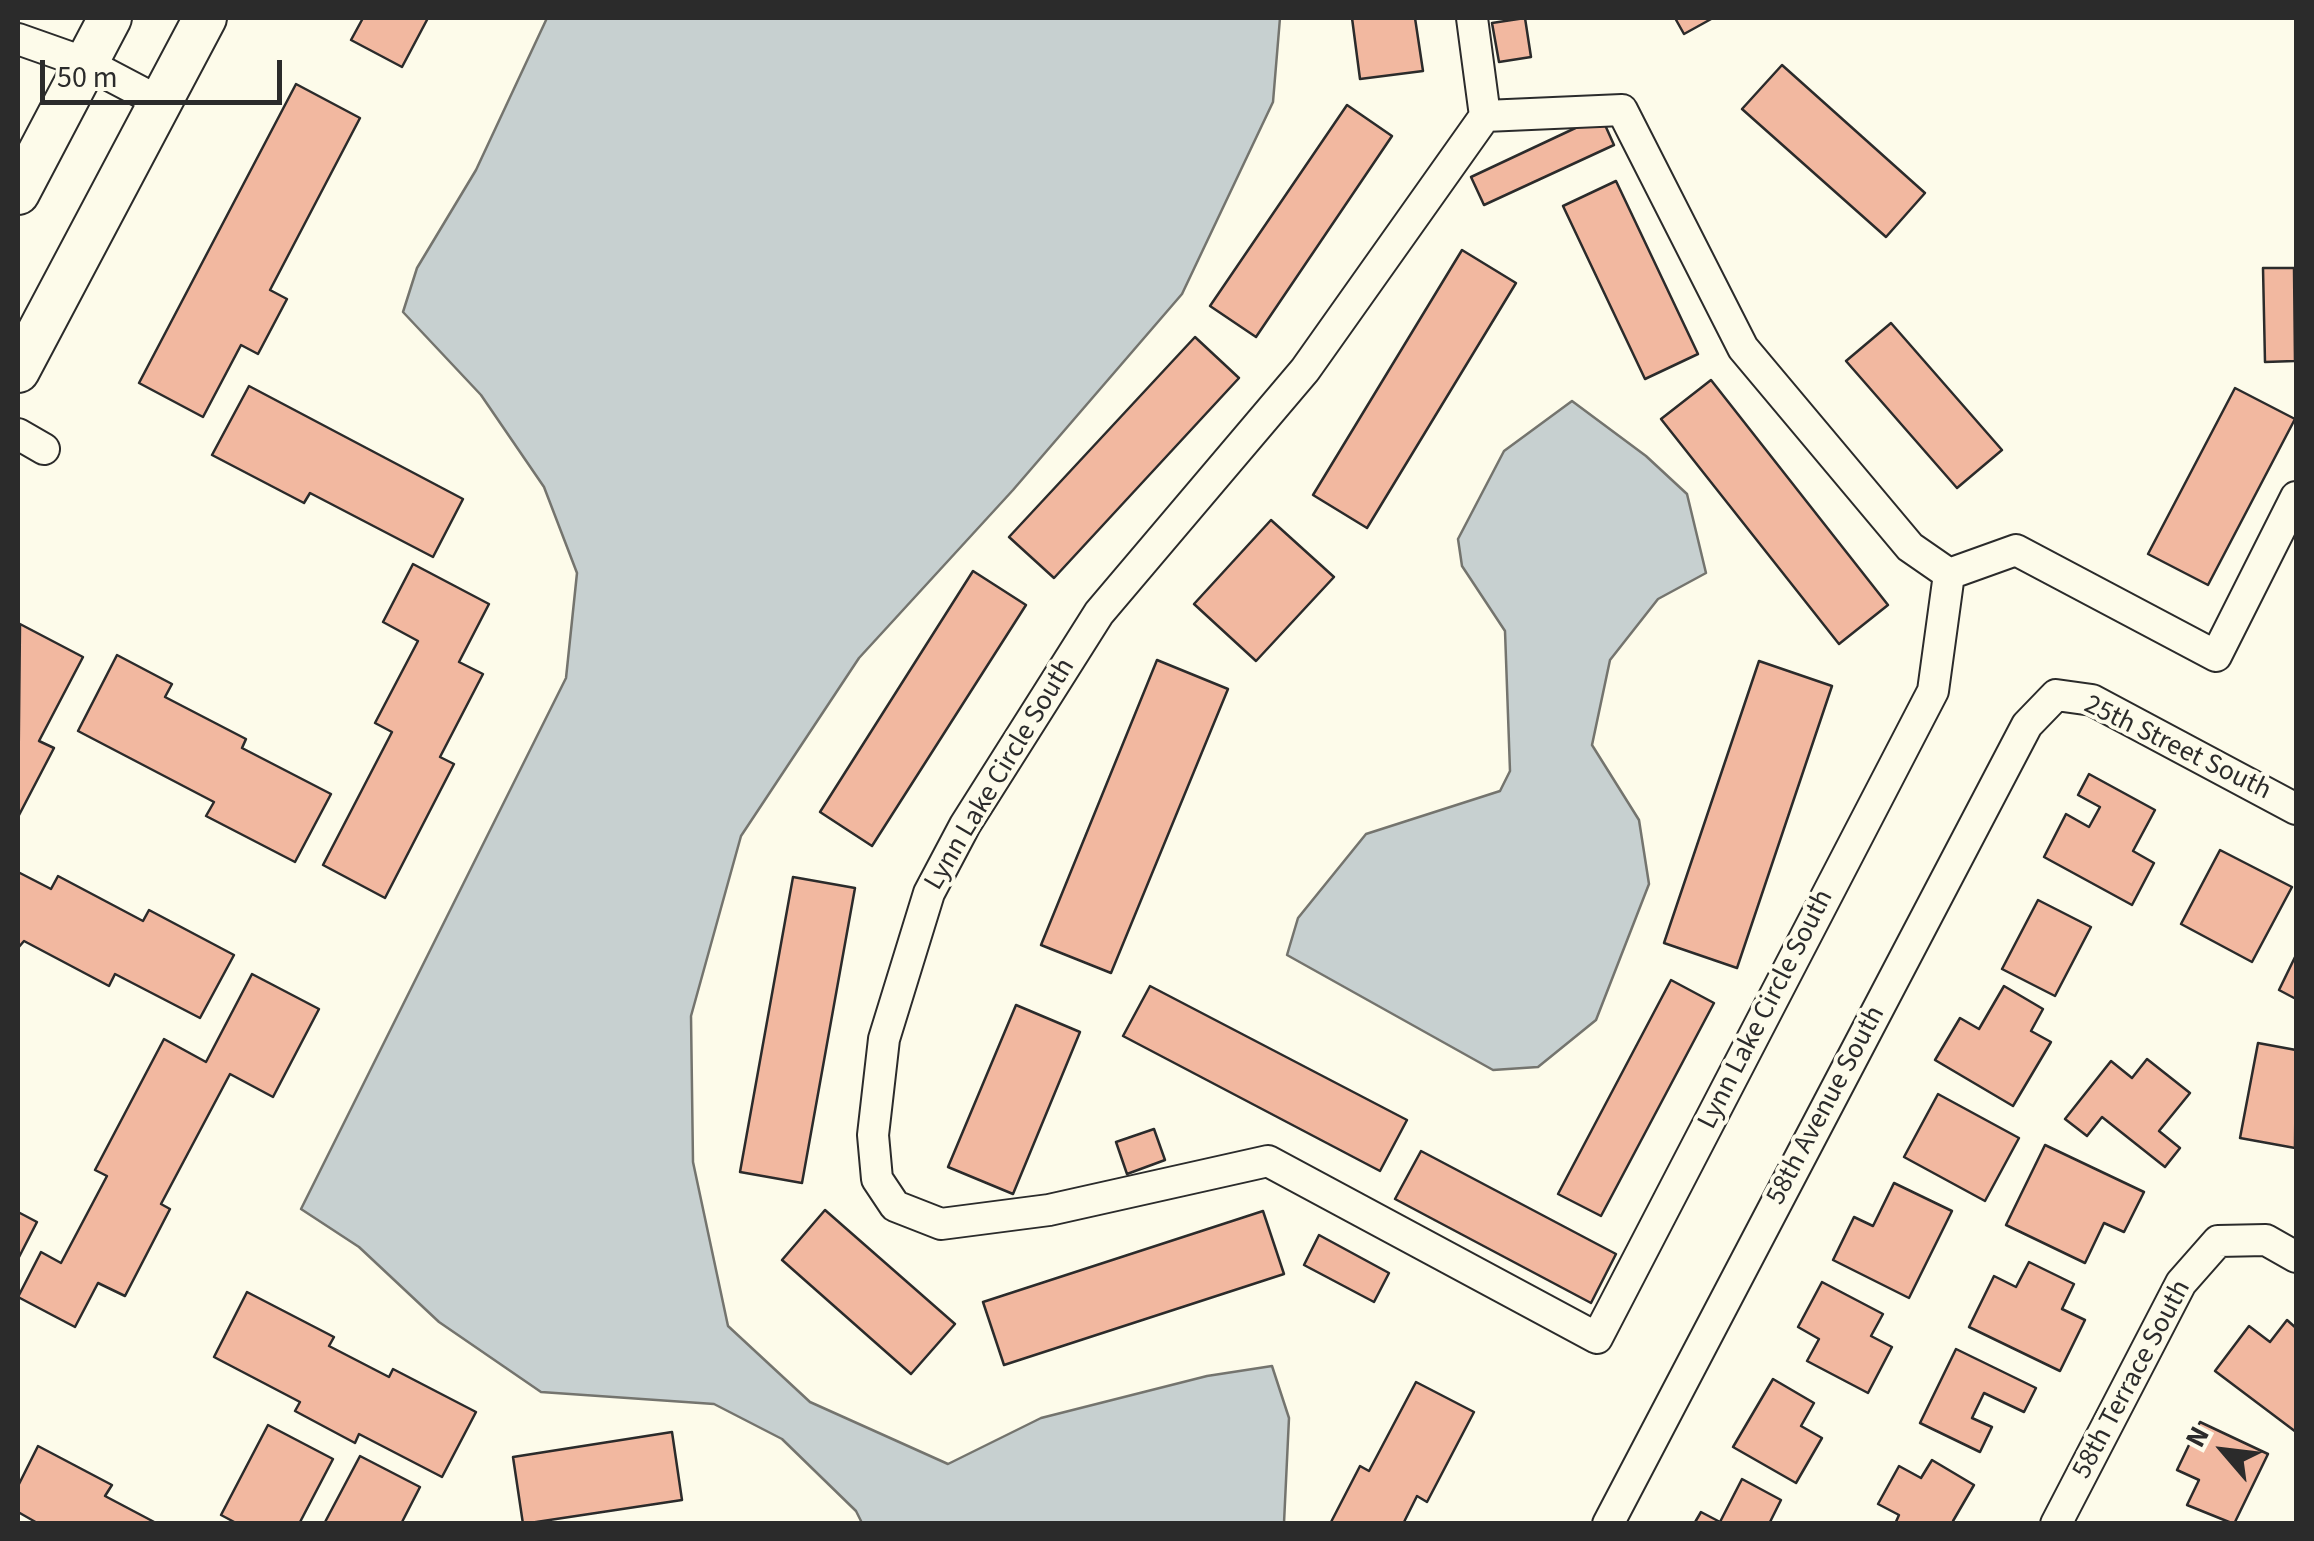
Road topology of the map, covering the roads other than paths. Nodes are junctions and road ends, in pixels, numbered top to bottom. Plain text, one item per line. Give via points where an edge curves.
1 (110, 18) edge
2 (204, 18) edge
3 (1472, 18) edge
4 (18, 39) edge
5 (86, 63) junction
6 (160, 102) junction
7 (1484, 116) junction
8 (18, 193) edge
9 (18, 371) edge
10 (2296, 497) edge
11 (1948, 574) junction
12 (2056, 695) joint
13 (2296, 809) edge
14 (2296, 1257) edge
15 (1608, 1524) edge
16 (2056, 1524) edge

1 - 5 main road
2 - 6 main road
3 - 7 street
4 - 5 street
5 - 6 street
5 - 8 main road
6 - 9 main road
7 - 11 street via 1622,110 1742,348 1910,548
7 - 11 street, Lynn Lake Circle South via 1305,370 1098,612 966,825 930,893 884,1039 873,1135 877,1178 895,1206 941,1224 1049,1210 1268,1161 1597,1338 1932,691
10 - 11 street via 2216,656 2016,550
12 - 13 street, 25th Street South via 2092,700
12 - 15 street, 58th Avenue South via 2027,724
14 - 16 street, 58th Terrace South via 2266,1240 2218,1241 2181,1283

